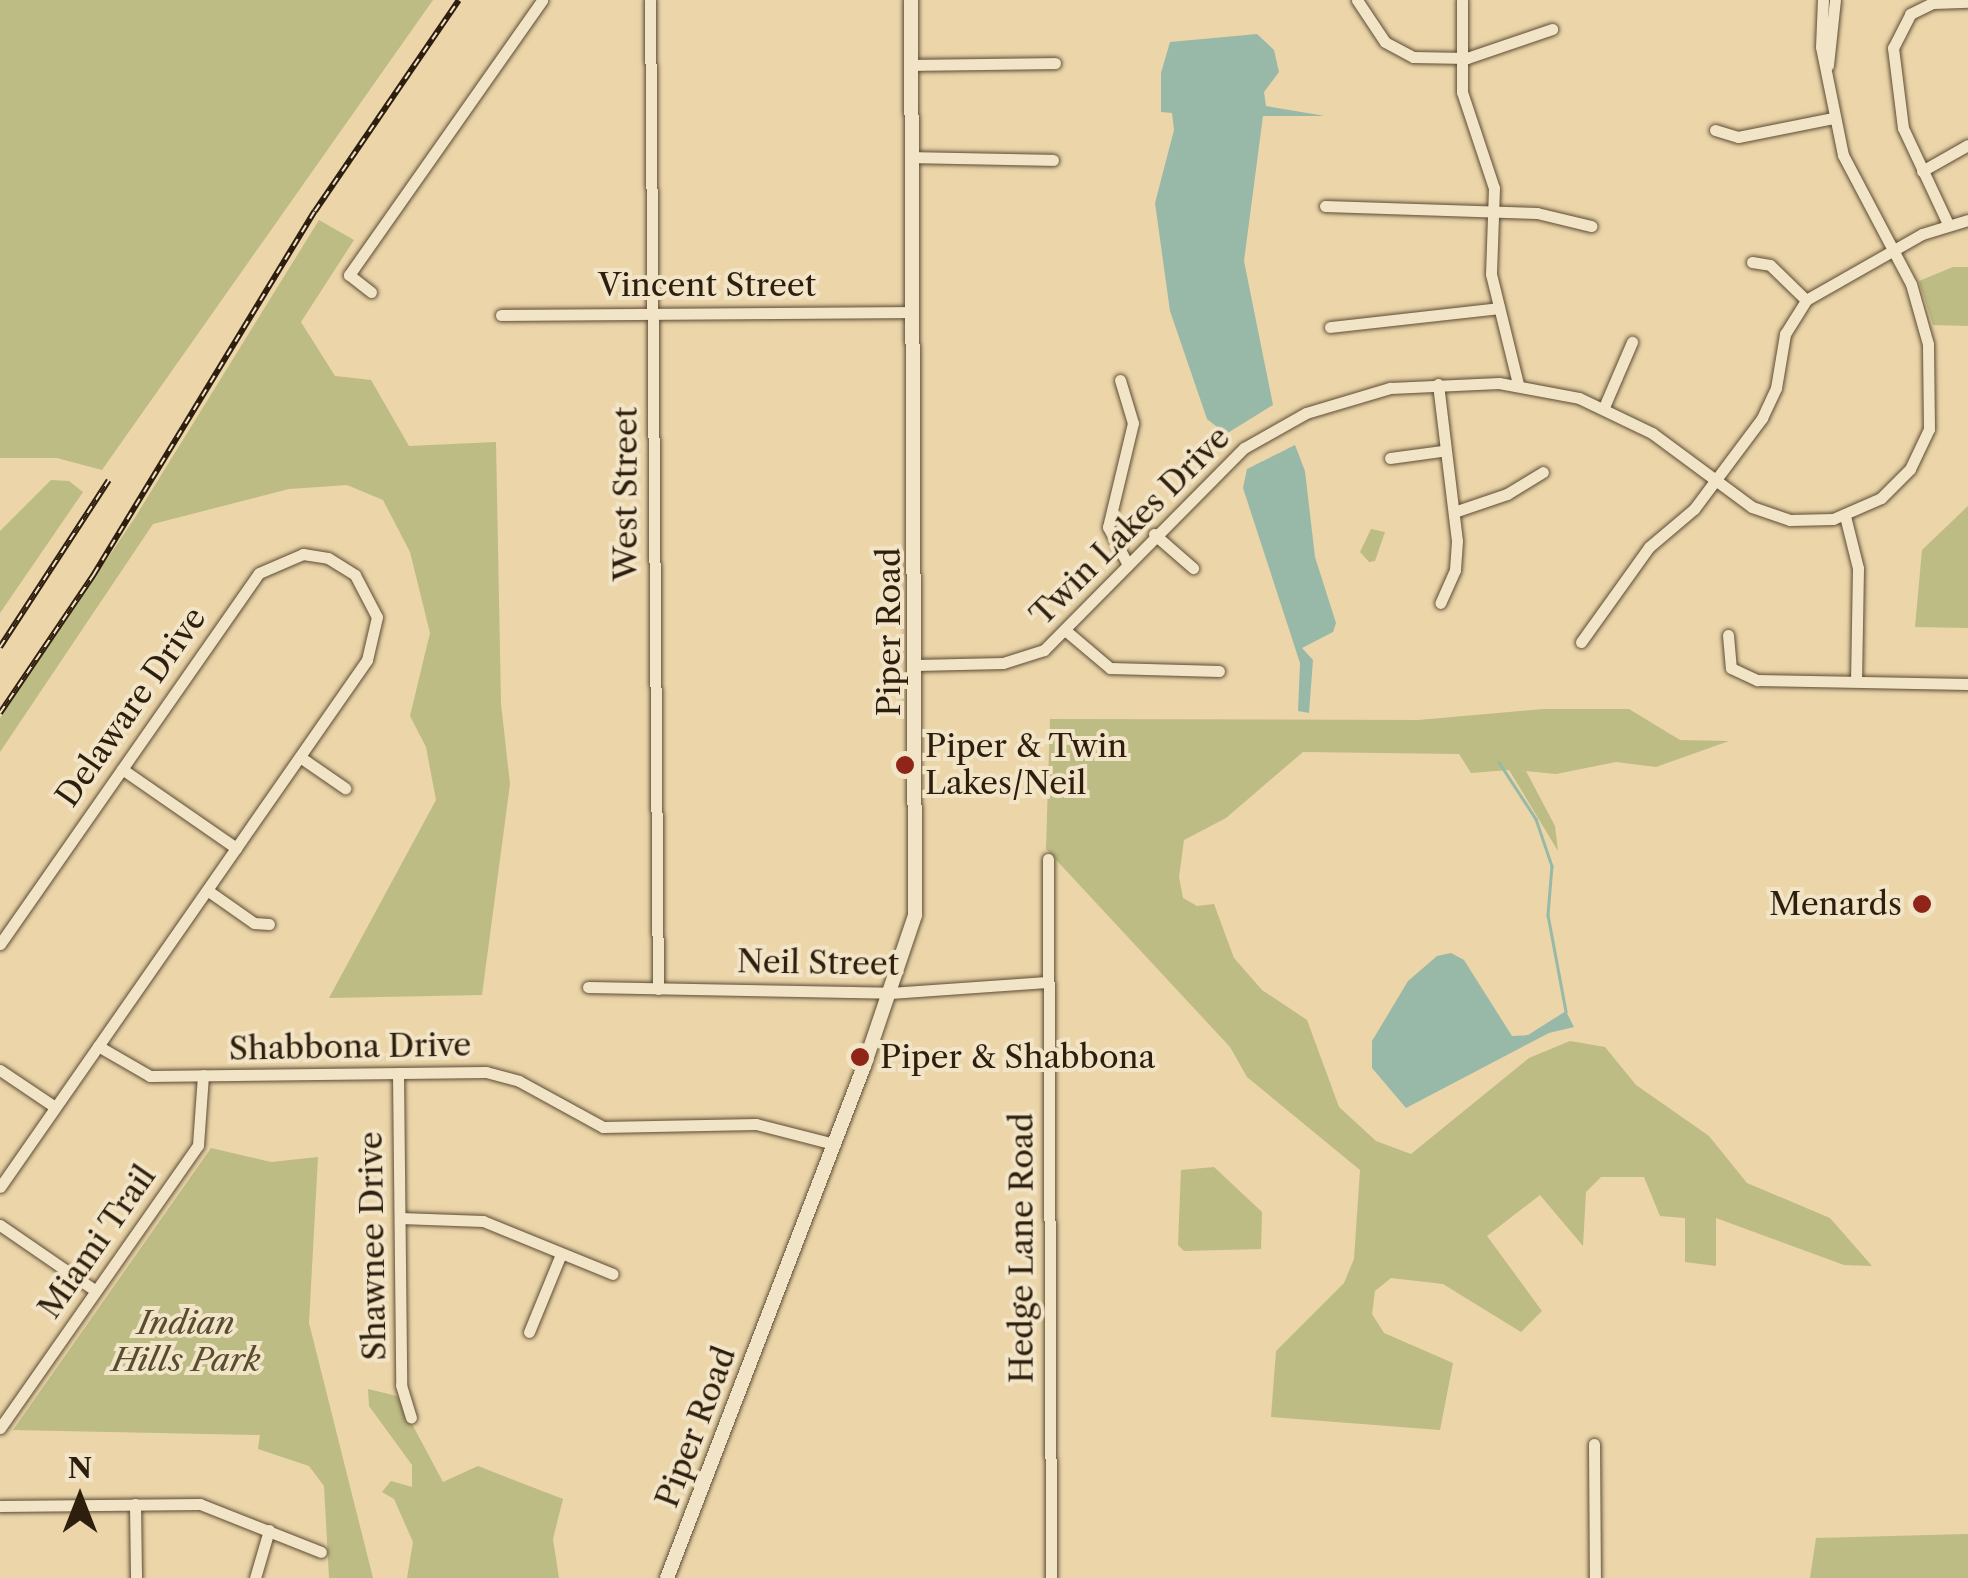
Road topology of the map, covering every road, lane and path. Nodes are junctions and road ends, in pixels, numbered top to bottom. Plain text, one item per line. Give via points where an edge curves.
1 (542, 0) edge
2 (650, 0) edge
3 (911, 0) edge
4 (1358, 0) edge
5 (1462, 0) edge
6 (1823, 0) edge
7 (1835, 0) edge
8 (1968, 2) edge
9 (1552, 28) dead end
10 (1460, 59) junction
11 (1055, 63) dead end
12 (912, 64) junction
13 (1828, 65) junction
14 (1834, 118) junction
15 (1715, 130) dead end
16 (1968, 145) edge
17 (912, 156) junction
18 (1054, 160) dead end
19 (1922, 171) junction
20 (1325, 206) dead end
21 (1494, 211) junction
22 (1968, 220) edge
23 (1948, 224) junction
24 (1591, 226) dead end
25 (1892, 249) junction
26 (1752, 262) dead end
27 (371, 292) dead end
28 (1806, 300) junction
29 (1498, 308) junction
30 (914, 312) junction
31 (653, 313) junction
32 (501, 315) dead end
33 (1330, 327) dead end
34 (1632, 342) dead end
35 (1120, 380) dead end
36 (1438, 384) junction
37 (1518, 384) junction
38 (1604, 407) junction
39 (1441, 451) junction
40 (1390, 458) dead end
41 (1543, 472) dead end
42 (1716, 480) junction
43 (1454, 512) junction
44 (1845, 516) junction
45 (1154, 534) junction
46 (1127, 562) junction
47 (1193, 568) dead end
48 (1440, 602) dead end
49 (1065, 630) junction
50 (1728, 634) dead end
51 (1582, 642) dead end
52 (916, 665) junction
53 (1218, 671) dead end
54 (1856, 681) junction
55 (1968, 684) edge
56 (300, 757) junction
57 (122, 769) junction
58 (345, 788) dead end
59 (236, 848) junction
60 (1048, 859) dead end
61 (207, 890) junction
62 (268, 924) dead end
63 (0, 944) edge
64 (1046, 982) junction
65 (588, 987) dead end
66 (658, 988) junction
67 (890, 993) junction
68 (98, 1046) junction
69 (0, 1070) edge
70 (398, 1073) junction
71 (203, 1076) junction
72 (54, 1107) junction
73 (834, 1144) junction
74 (0, 1186) edge
75 (400, 1218) junction
76 (0, 1225) edge
77 (562, 1254) junction
78 (613, 1274) dead end
79 (96, 1291) junction
80 (529, 1332) dead end
81 (411, 1418) dead end
82 (0, 1428) edge
83 (1594, 1444) dead end
84 (135, 1504) junction
85 (0, 1506) edge
86 (268, 1530) junction
87 (321, 1552) dead end
88 (136, 1578) edge
89 (255, 1578) edge
90 (667, 1578) edge
91 (1050, 1578) edge
92 (1595, 1578) edge

1 - 27 street via 350,275
2 - 31 street, West Street
3 - 12 street, Piper Road
4 - 10 street via 1373,30 1398,52
5 - 10 street
6 - 13 street via 1821,47
7 - 13 street
8 - 19 street via 1908,10 1896,36 1898,109
9 - 10 street
10 - 21 street via 1462,92 1490,172
11 - 12 street
12 - 17 street, Piper Road
13 - 14 street
14 - 15 street via 1738,137
14 - 25 street via 1854,178
16 - 19 street
17 - 18 street
17 - 30 street, Piper Road
19 - 23 street
20 - 21 street
21 - 24 street
21 - 29 street
22 - 23 street
23 - 25 street
25 - 28 street
25 - 44 street via 1925,327 1931,418 1902,480
26 - 28 street via 1770,265
28 - 42 street via 1785,334 1770,404
29 - 33 street
29 - 37 street
30 - 31 street, Vincent Street
30 - 52 street, Piper Road
31 - 32 street, Vincent Street
31 - 66 street, West Street
34 - 38 street
35 - 46 street via 1133,424 1108,527
36 - 37 street, Twin Lakes Drive
36 - 39 street
36 - 45 street, Twin Lakes Drive via 1352,396 1292,419 1213,472
37 - 38 street, Twin Lakes Drive
38 - 42 street, Twin Lakes Drive
39 - 40 street
39 - 43 street
41 - 43 street via 1508,494
42 - 44 street, Twin Lakes Drive via 1777,517
42 - 51 street via 1694,510 1648,547
43 - 48 street via 1454,570
44 - 54 street via 1858,568
45 - 46 street, Twin Lakes Drive
45 - 47 street
46 - 49 street, Twin Lakes Drive
49 - 52 street, Twin Lakes Drive via 1023,660
49 - 53 street via 1104,671
50 - 54 street via 1727,660 1739,675
52 - 67 street, Piper Road via 917,900
54 - 55 street
56 - 57 street, Delaware Drive via 377,636 370,593 340,564 303,554 259,573
56 - 58 street
56 - 59 street
57 - 59 street
57 - 63 street, Delaware Drive
59 - 61 street
60 - 64 street, Hedge Lane Road
61 - 62 street via 254,922
61 - 68 street
64 - 67 street, Neil Street
64 - 91 street, Hedge Lane Road
65 - 66 street, Neil Street
66 - 67 street, Neil Street
67 - 73 street, Piper Road
68 - 71 street, Shabbona Drive via 136,1073
68 - 72 street
69 - 72 street
70 - 71 street, Shabbona Drive
70 - 73 street, Shabbona Drive via 499,1075 576,1117 618,1129 756,1124
70 - 75 street, Shawnee Drive
71 - 79 street, Miami Trail via 198,1145
72 - 74 street
73 - 90 street, Piper Road
75 - 77 street via 484,1220
75 - 81 street, Shawnee Drive via 402,1385
76 - 79 street
77 - 78 street
77 - 80 street
79 - 82 street, Miami Trail
83 - 92 street
84 - 85 street
84 - 86 street via 200,1504
84 - 88 street
86 - 87 street
86 - 89 street

